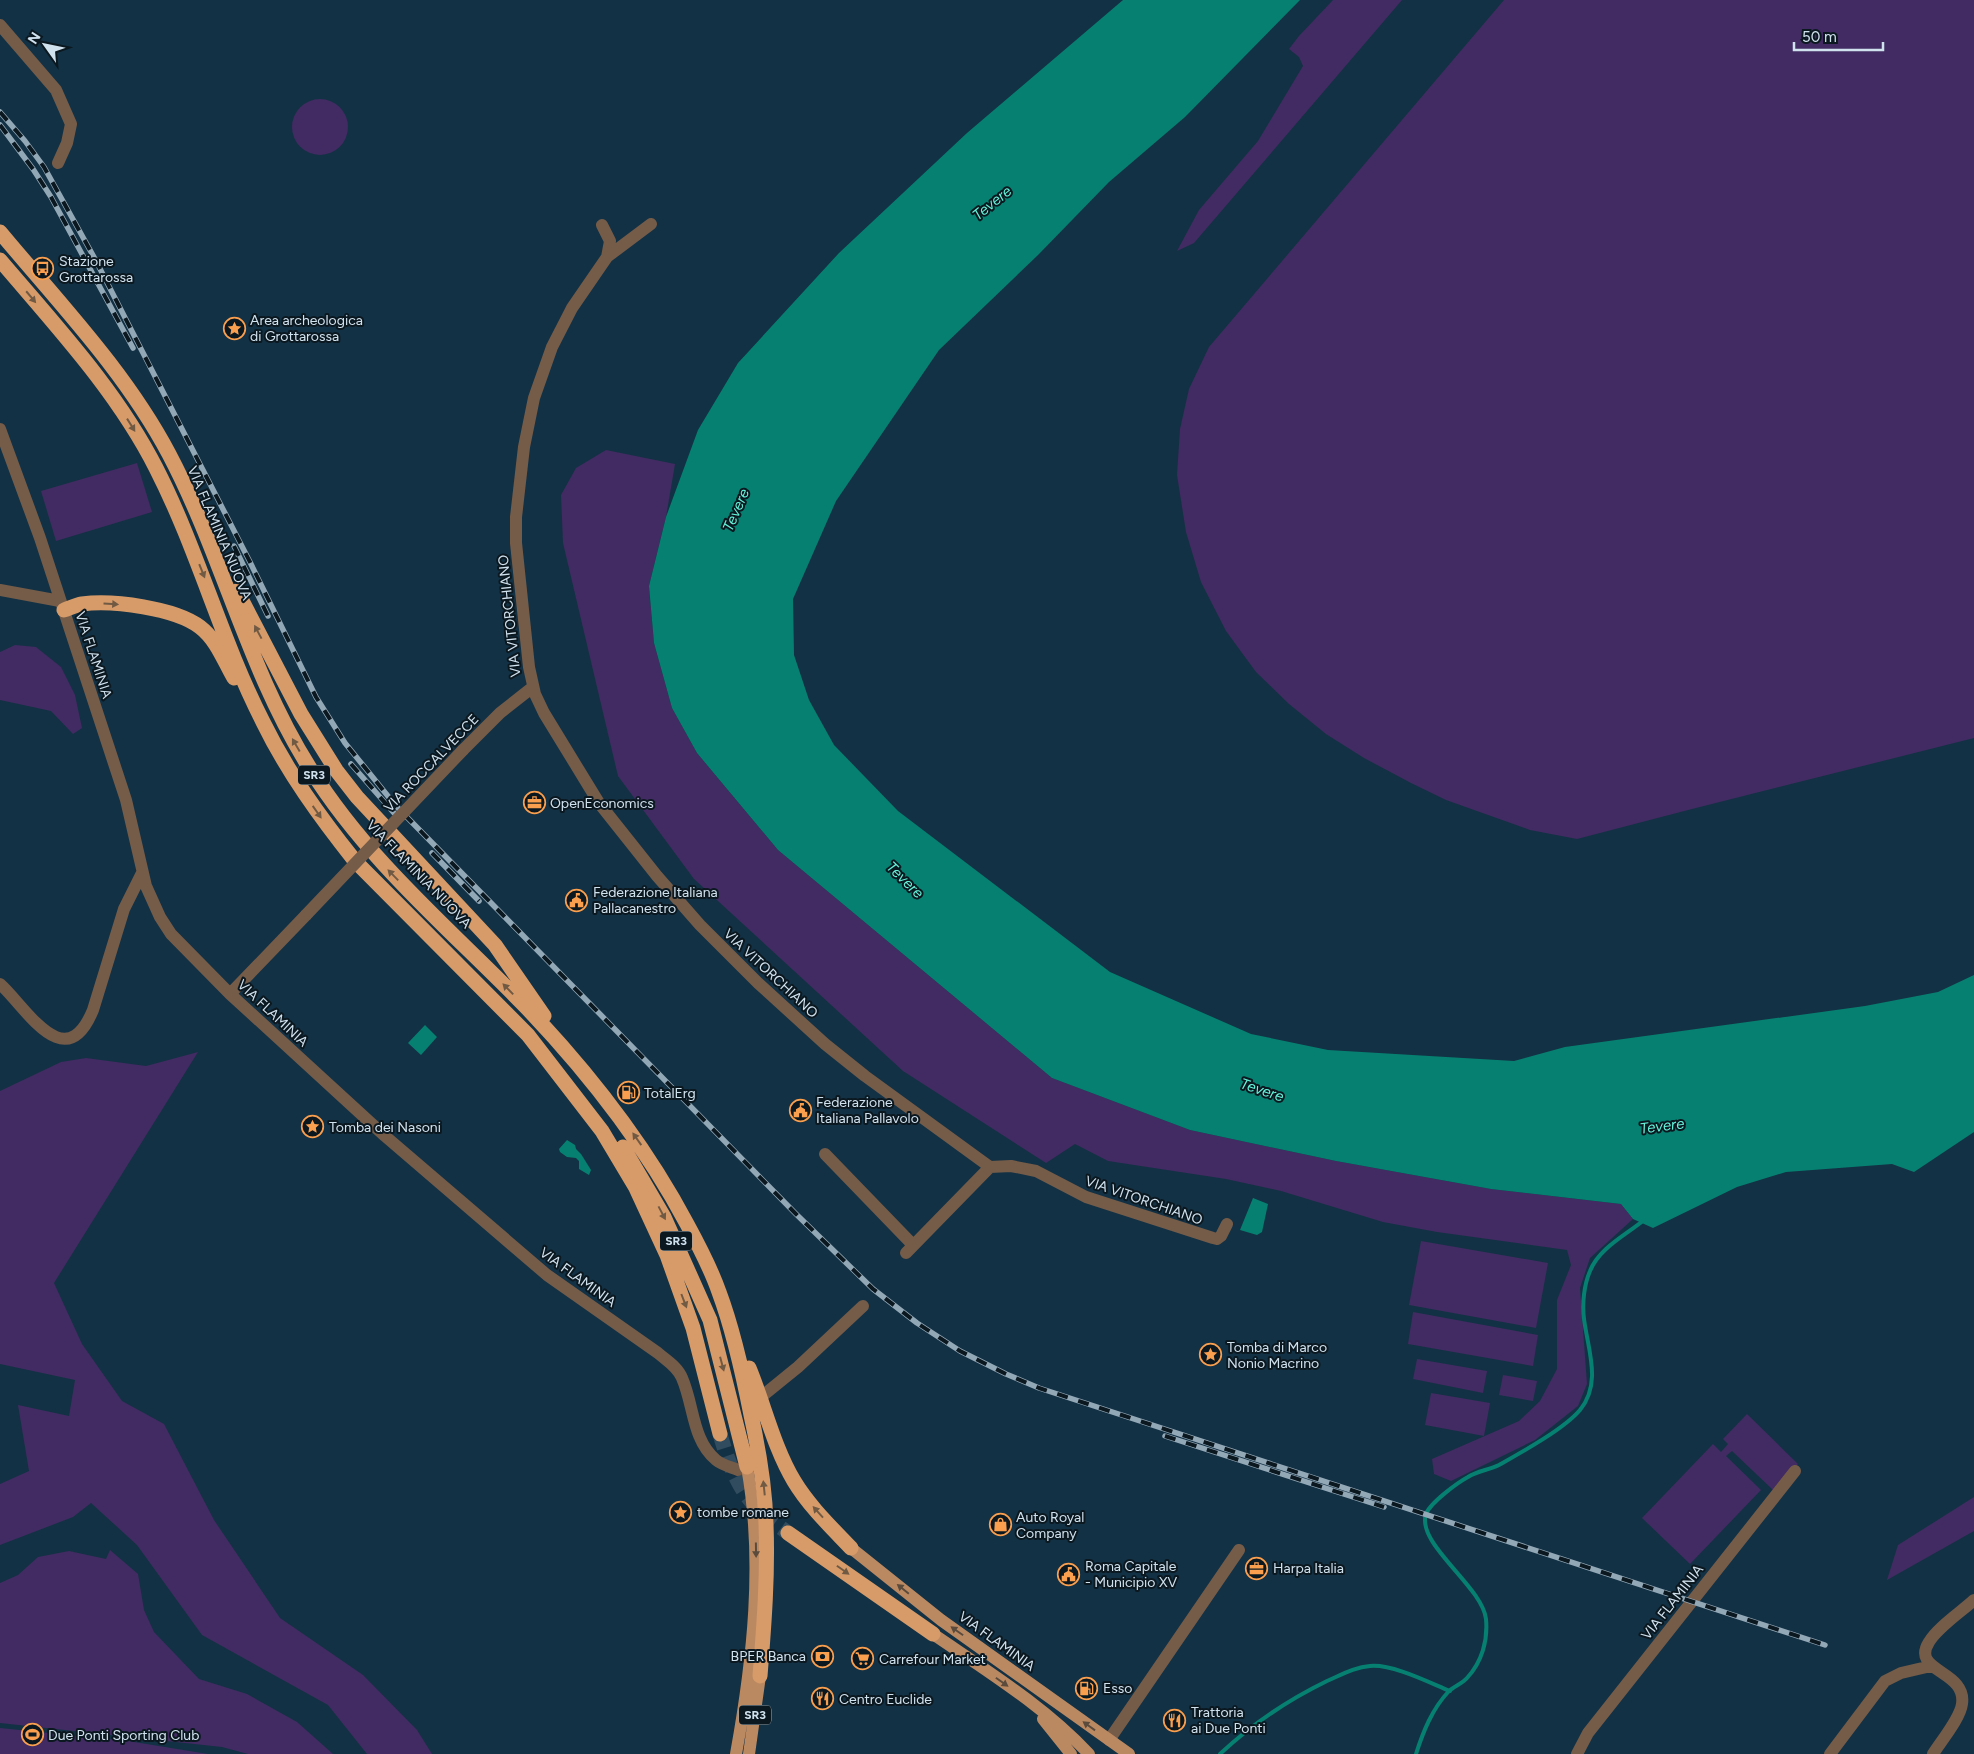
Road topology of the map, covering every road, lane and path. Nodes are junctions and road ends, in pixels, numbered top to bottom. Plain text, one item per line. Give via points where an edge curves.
1 (0, 25) edge
2 (58, 163) dead end
3 (651, 224) dead end
4 (602, 225) dead end
5 (0, 232) edge
6 (607, 257) junction
7 (0, 260) edge
8 (0, 429) edge
9 (200, 521) junction
10 (0, 590) edge
11 (62, 605) junction
12 (533, 687) junction
13 (262, 721) junction
14 (388, 829) junction
15 (142, 873) junction
16 (0, 984) edge
17 (230, 994) junction
18 (540, 1049) junction
19 (571, 1056) junction
20 (825, 1154) dead end
21 (990, 1167) junction
22 (1227, 1224) dead end
23 (863, 1306) dead end
24 (735, 1340) junction
25 (761, 1398) junction
26 (720, 1434) tunnel mouth
27 (743, 1468) junction
28 (1795, 1472) dead end
29 (788, 1533) tunnel mouth
30 (851, 1548) joint
31 (1239, 1550) dead end
32 (1974, 1600) edge
33 (933, 1634) joint
34 (1931, 1666) junction
35 (760, 1676) joint
36 (1027, 1699) junction
37 (1109, 1740) junction
38 (736, 1754) edge
39 (749, 1754) edge
40 (1070, 1754) edge
41 (1089, 1754) edge
42 (1129, 1754) edge
43 (1577, 1754) edge
44 (1830, 1754) edge
45 (1933, 1754) edge

1 - 2 street via 56,90 71,124
3 - 6 street, VIA VITORCHIANO
4 - 6 street via 610,241
5 - 9 highway, VIA FLAMINIA NUOVA / SR3 via 122,380 169,454
6 - 12 street, VIA VITORCHIANO via 576,301 552,348 536,393 524,447 516,543
7 -> 13 highway, SR3 via 93,371 155,466 183,525
8 - 11 street, VIA FLAMINIA
14 -> 9 highway via 328,759
19 -> 9 highway, VIA FLAMINIA NUOVA / SR3 via 374,854 310,770 266,686
10 - 11 street
11 -> 13 highway via 138,606 185,618 212,639
11 - 15 street, VIA FLAMINIA via 126,800
12 - 14 street, VIA ROCCALVECCE, bridge via 500,712
12 - 21 street, VIA VITORCHIANO via 544,713 599,802 700,926 835,1052
13 -> 18 highway, SR3 via 297,784 355,860
14 - 17 street, VIA ROCCALVECCE, bridge
14 - 19 highway via 495,945
15 - 16 street via 124,909 93,1010 78,1033 62,1038 46,1033
15 - 17 street, VIA FLAMINIA via 151,900 171,934
17 - 27 street, VIA FLAMINIA via 384,1136 547,1275 672,1364 682,1378 706,1451 718,1462
18 -> 26 highway via 602,1130 645,1206 687,1307
18 -> 27 highway, SR3 via 573,1080 595,1107 634,1163 664,1217 710,1320
24 -> 19 highway, VIA FLAMINIA NUOVA / SR3 via 706,1262 663,1180 606,1098
20 - 21 street via 909,1249
21 - 22 street, VIA VITORCHIANO via 1011,1166 1036,1171 1086,1197 1213,1238 1221,1236
23 - 25 street
24 - 25 highway
35 -> 24 highway, SR3 via 766,1587 764,1494
30 -> 25 highway via 811,1505 794,1481
27 -> 38 main road, SR3 via 755,1528 755,1588 747,1685
28 - 43 street, VIA FLAMINIA via 1588,1733
29 -> 33 highway
37 -> 30 main road, VIA FLAMINIA via 941,1620
31 - 37 street
32 - 34 street via 1930,1640 1924,1655
33 -> 36 main road
34 - 44 street via 1885,1681
34 - 45 street via 1956,1682 1962,1692 1959,1713
35 - 39 main road, SR3
36 - 40 main road
36 - 41 main road
37 - 42 main road, VIA FLAMINIA

